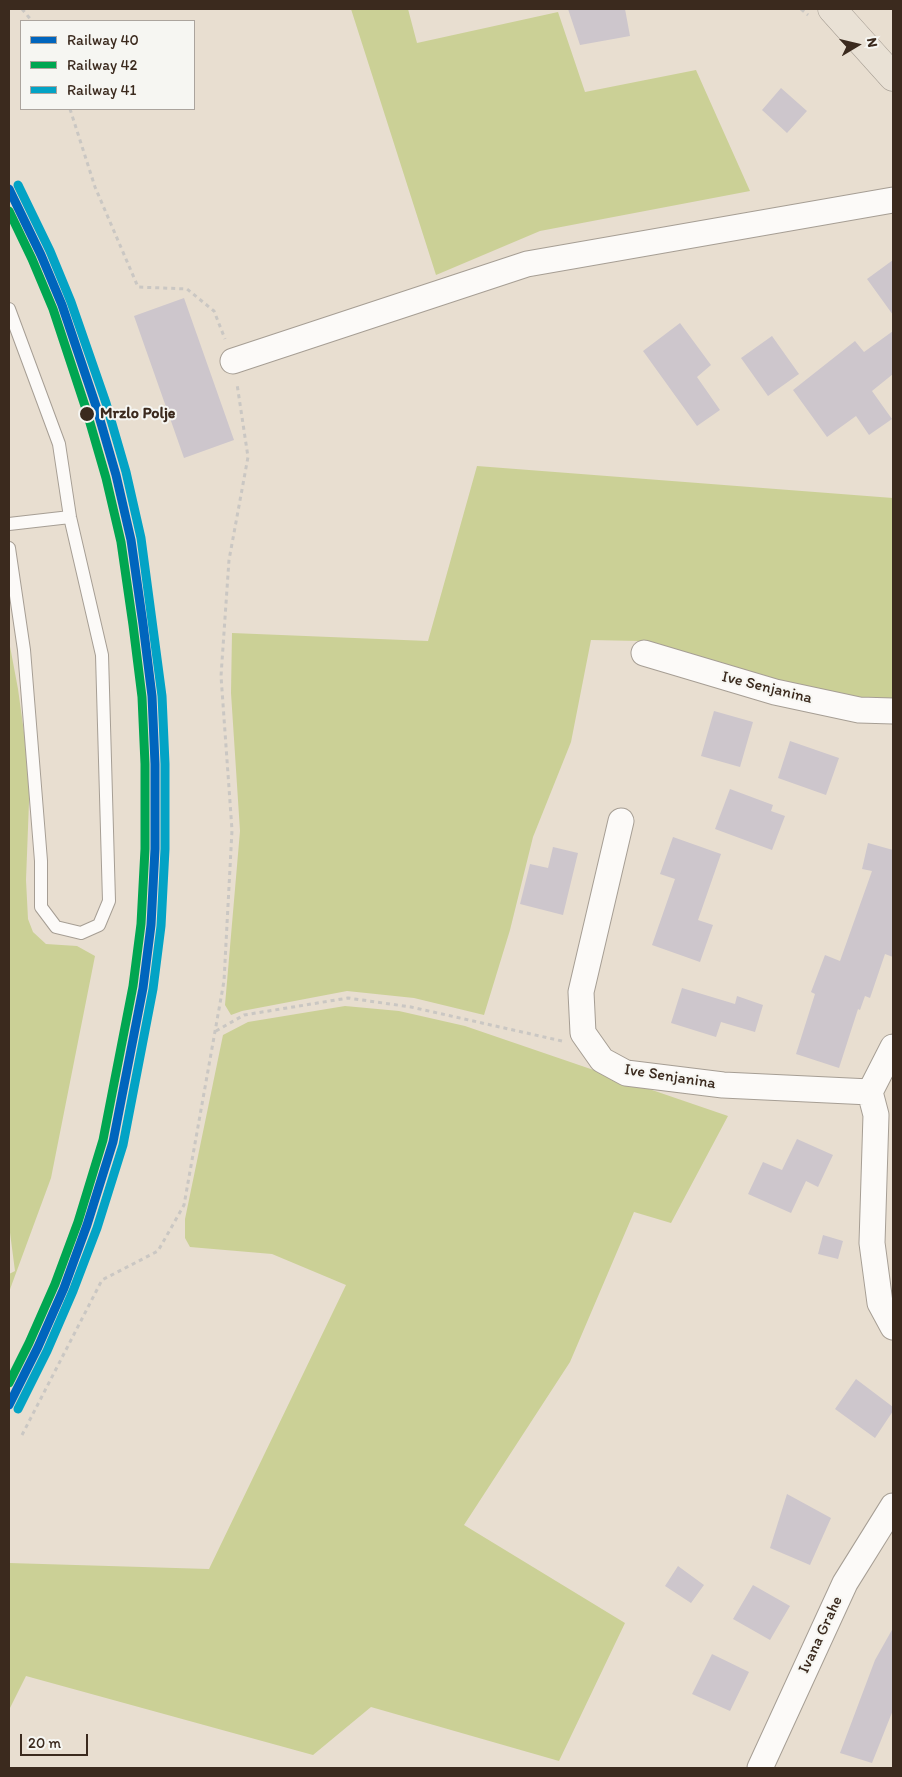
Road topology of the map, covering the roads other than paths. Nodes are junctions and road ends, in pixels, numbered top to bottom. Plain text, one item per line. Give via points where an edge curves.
1 (832, 9) edge
2 (893, 76) edge
3 (893, 200) edge
4 (9, 308) edge
5 (233, 361) road end
6 (70, 517) junction
7 (9, 524) edge
8 (9, 548) edge
9 (644, 653) dead end
10 (893, 711) edge
11 (621, 821) dead end
12 (893, 1047) edge
13 (870, 1092) junction
14 (893, 1327) edge
15 (893, 1506) edge
16 (760, 1768) edge

1 - 2 main road
3 - 5 street via 527,264
4 - 6 lane via 59,444
6 - 7 lane
6 - 8 lane via 102,655 108,862 109,901 99,925 82,933 56,927 42,907 24,650
9 - 10 street, Ive Senjanina via 776,692 859,710
11 - 13 street, Ive Senjanina via 581,992 583,1034 602,1060 626,1073 723,1086
12 - 13 street
13 - 14 street via 876,1115 872,1243 880,1303
15 - 16 street, Ivana Grahe via 845,1584

